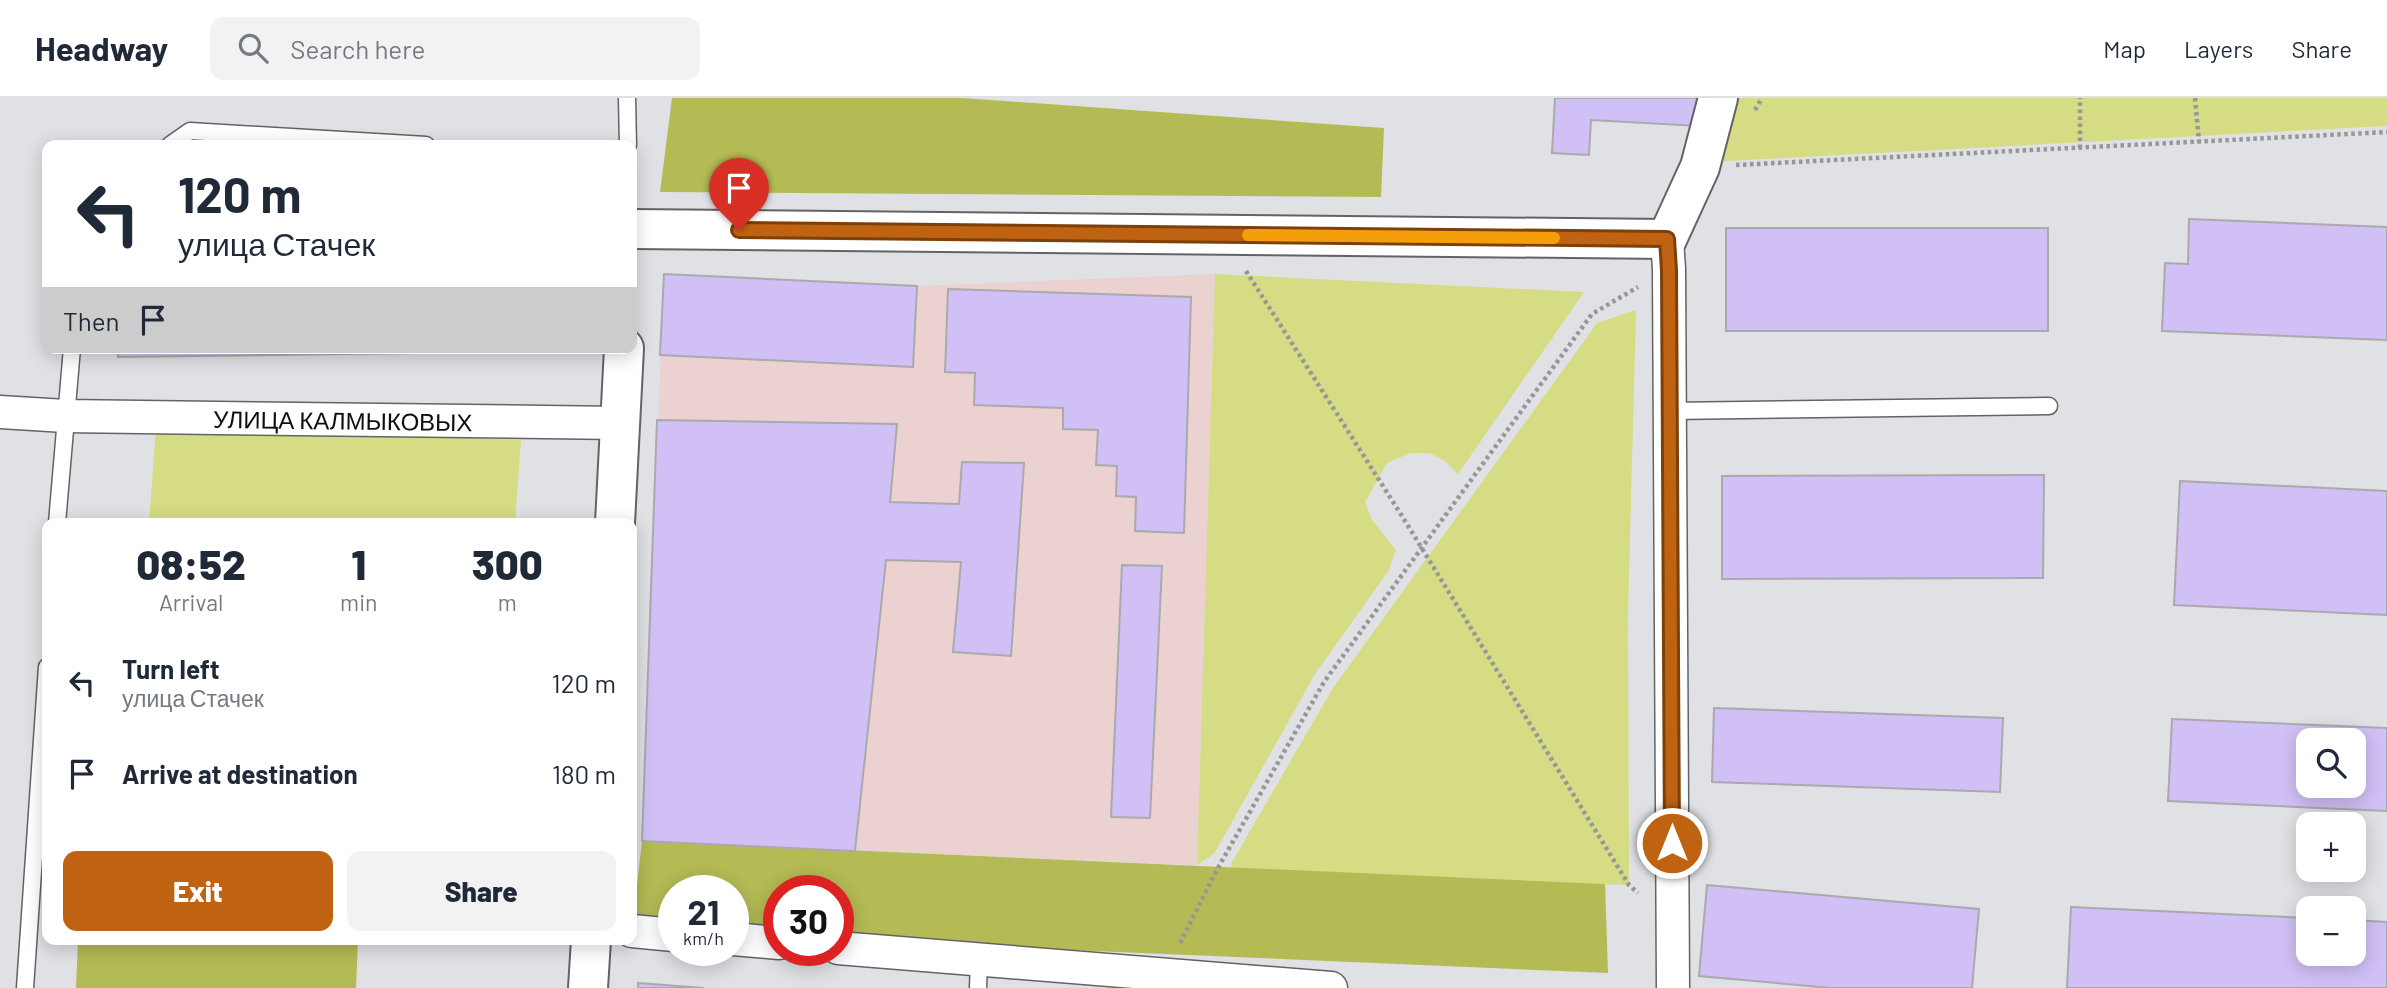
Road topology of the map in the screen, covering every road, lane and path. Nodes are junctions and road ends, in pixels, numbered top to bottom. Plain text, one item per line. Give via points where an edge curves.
1 (627, 98) edge
2 (1717, 98) edge
3 (2080, 98) edge
4 (2195, 98) edge
5 (2387, 132) edge
6 (177, 140) edge
7 (342, 140) edge
8 (628, 140) edge
9 (2199, 142) junction
10 (2080, 148) junction
11 (1700, 167) junction
12 (637, 229) edge
13 (1223, 235) junction
14 (1668, 254) junction
15 (71, 354) edge
16 (624, 354) edge
17 (2049, 406) dead end
18 (1669, 411) junction
19 (0, 412) edge
20 (65, 416) junction
21 (620, 423) junction
22 (57, 518) edge
23 (614, 518) edge
24 (1422, 549) junction
25 (42, 740) edge
26 (1673, 924) junction
27 (637, 931) edge
28 (658, 933) edge
29 (591, 945) edge
30 (854, 951) edge
31 (979, 974) edge
32 (1164, 974) junction
33 (25, 988) edge
34 (588, 988) edge
35 (1331, 988) edge
36 (1673, 988) edge

1 - 8 lane
2 - 11 street
3 - 10 path
4 - 9 path
5 - 9 path
6 - 7 lane via 190,131
9 - 10 path
10 - 11 path
11 - 14 street
12 - 13 street
13 - 14 street
13 - 24 path
14 - 18 street
14 - 24 path via 1592,314
15 - 20 lane
16 - 21 street
17 - 18 lane
18 - 26 street
19 - 20 street, УЛИЦА КАЛМЫКОВЫХ
20 - 21 street, УЛИЦА КАЛМЫКОВЫХ
20 - 22 lane
21 - 23 street
24 - 26 path via 1629,885
24 - 32 path via 1324,682 1219,866
25 - 33 lane
26 - 36 street
27 - 28 street
29 - 34 street
30 - 31 street
31 - 32 street
32 - 35 street

